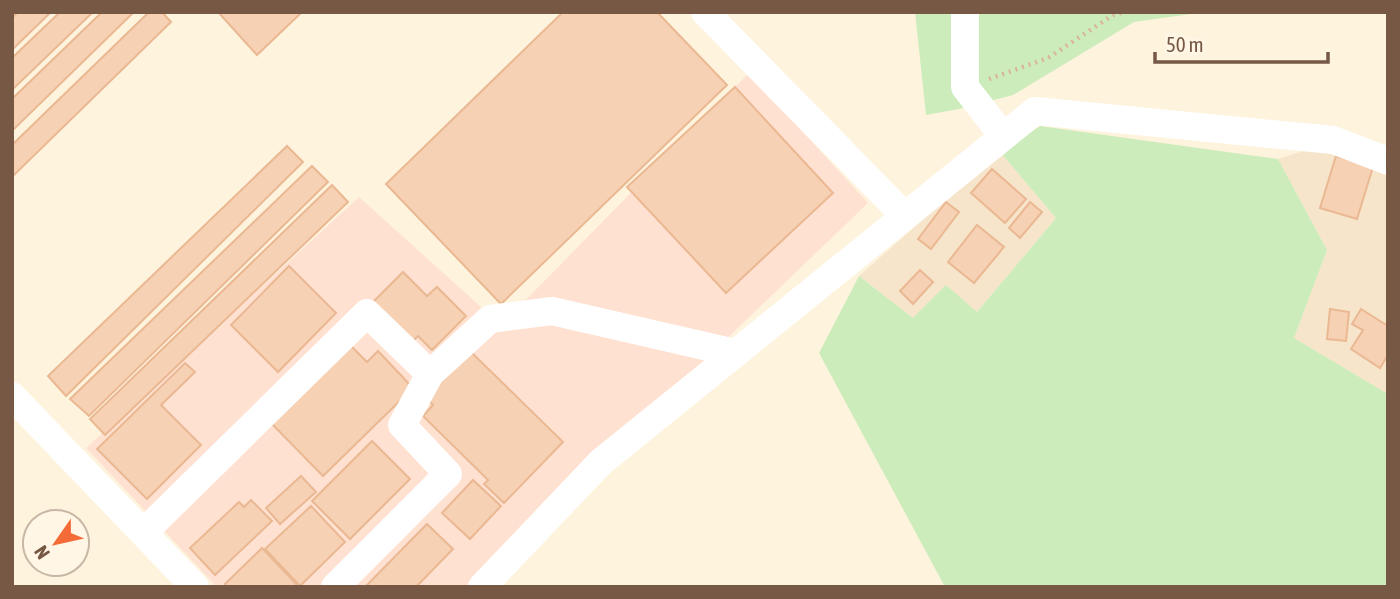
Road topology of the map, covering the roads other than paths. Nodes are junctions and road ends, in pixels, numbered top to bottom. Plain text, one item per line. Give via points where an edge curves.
1 (705, 12) edge
2 (965, 12) edge
3 (1003, 136) junction
4 (1388, 161) edge
5 (905, 216) junction
6 (735, 353) junction
7 (430, 373) junction
8 (12, 396) edge
9 (143, 533) junction
10 (195, 587) edge
11 (335, 587) edge
12 (482, 587) edge

1 - 5 street
2 - 3 street via 965,87
3 - 4 street via 1035,111 1333,140
3 - 5 street
5 - 6 street
6 - 7 street via 552,311 490,319
6 - 12 street via 601,461
7 - 9 street via 367,313
7 - 11 street via 402,425 448,474
8 - 9 street
9 - 10 street

